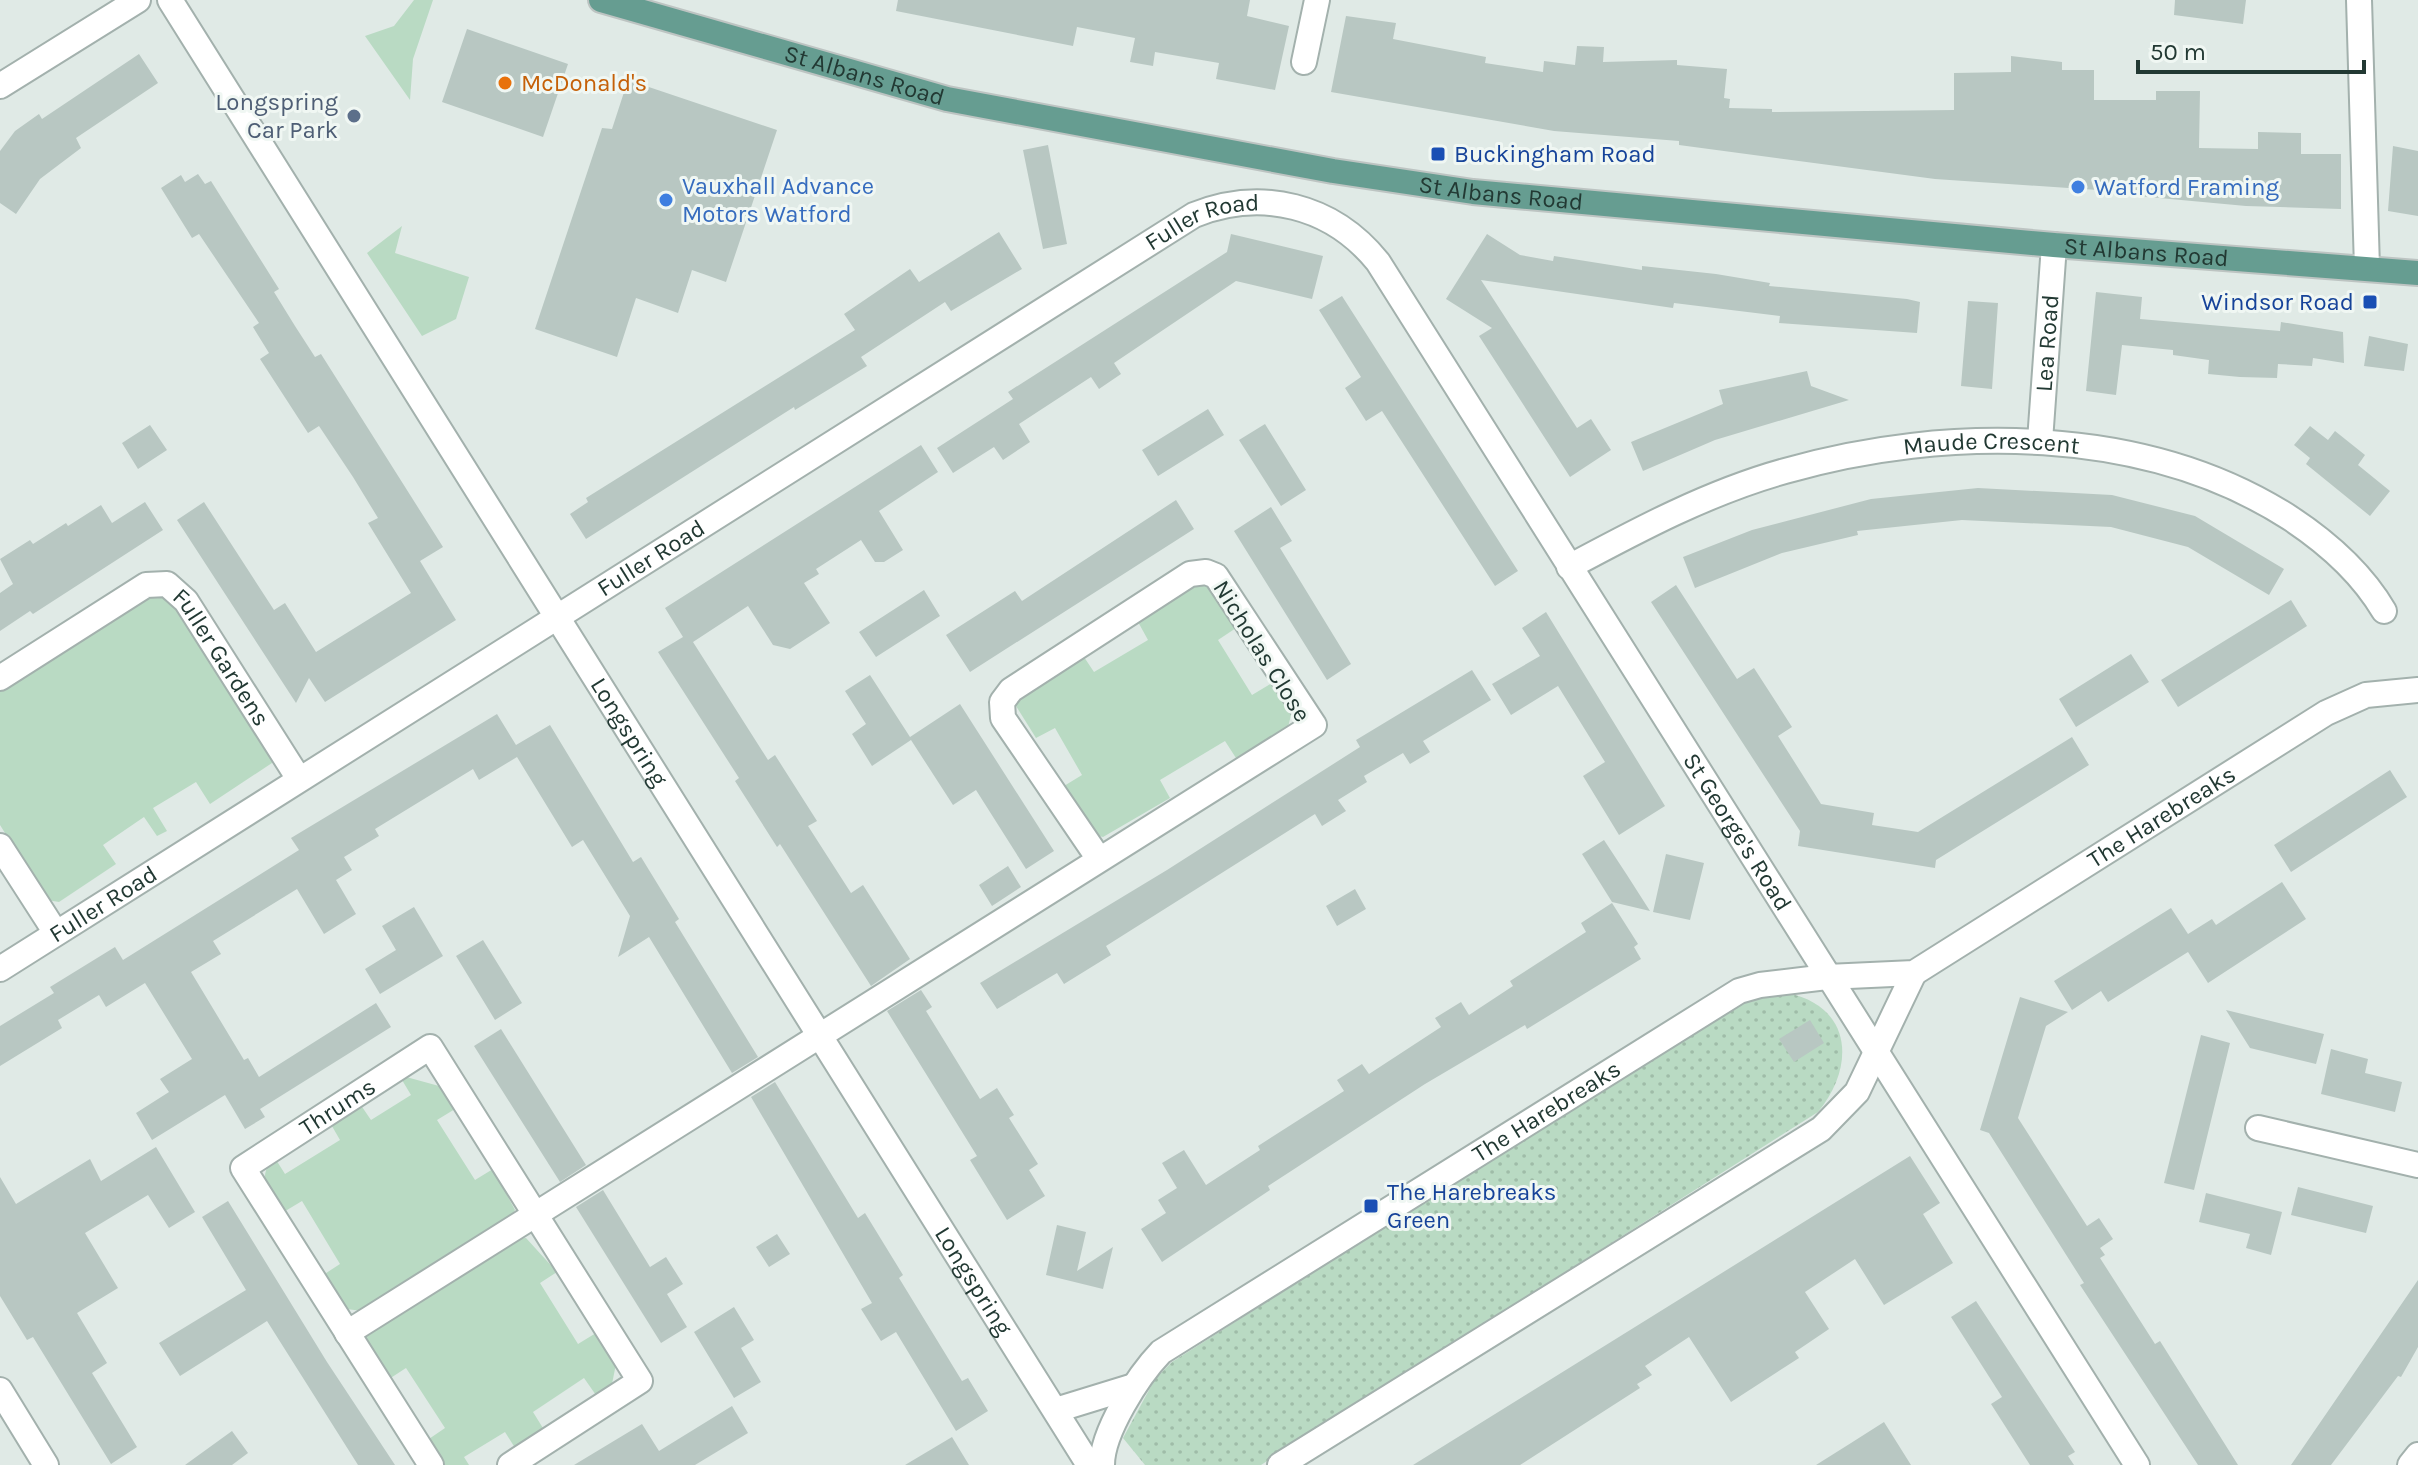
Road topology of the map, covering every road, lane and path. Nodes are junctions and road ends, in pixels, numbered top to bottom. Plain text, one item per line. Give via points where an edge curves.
1 (138, 0) edge
2 (170, 0) edge
3 (601, 0) edge
4 (1317, 0) edge
5 (2359, 0) edge
6 (1304, 62) dead end
7 (0, 86) edge
8 (1320, 214) joint
9 (2054, 245) junction
10 (2367, 268) junction
11 (2418, 273) edge
12 (2040, 441) junction
13 (1569, 567) junction
14 (2384, 611) dead end
15 (556, 618) junction
16 (0, 678) edge
17 (2418, 690) edge
18 (299, 779) junction
19 (0, 846) edge
20 (1099, 859) junction
21 (56, 933) junction
22 (0, 969) edge
23 (1914, 973) junction
24 (1827, 977) junction
25 (820, 1036) junction
26 (1876, 1055) junction
27 (2258, 1128) dead end
28 (2418, 1165) edge
29 (536, 1214) junction
30 (347, 1333) junction
31 (1134, 1386) junction
32 (0, 1390) edge
33 (1056, 1410) junction
34 (2418, 1455) edge
35 (2130, 1462) edge
36 (46, 1465) edge
37 (431, 1465) edge
38 (510, 1465) edge
39 (1089, 1465) edge
40 (1102, 1465) edge
41 (1280, 1465) edge
42 (2410, 1465) edge

1 - 7 street
2 - 15 street, Longspring
3 - 9 main road, St Albans Road via 947,99 1333,171 1473,192
4 - 6 street
5 - 10 street
8 - 13 street, St George's Road via 1378,262
8 - 15 street, Fuller Road via 1258,201 1194,215
9 - 10 main road, St Albans Road
9 - 12 street, Lea Road
10 - 11 main road, St Albans Road
12 - 13 street, Maude Crescent via 1905,449 1783,471 1646,526
12 - 14 street, Maude Crescent via 2120,450 2219,479 2263,500 2309,530 2369,585
13 - 24 street, St George's Road
15 - 18 street, Fuller Road
15 - 25 street, Longspring
16 - 18 street, Fuller Gardens via 146,585 167,584 186,601
17 - 23 street, The Harebreaks via 2366,695 2326,713
18 - 21 street, Fuller Road
19 - 21 street
20 - 20 street, Nicholas Close via 1314,725 1216,576 1206,572 1190,574 1011,690 1002,702 1003,718
20 - 25 street, Nicholas Close
21 - 22 street, Fuller Road
23 - 24 street, The Harebreaks
23 - 26 street
24 - 26 street, St George's Road
24 - 31 street, The Harebreaks via 1739,991 1179,1338
25 - 29 street
25 - 33 street, Longspring
26 - 35 street, St George's Road
26 - 41 street via 1857,1092 1821,1129
27 - 28 street
29 - 30 street
29 - 30 street, Thrums via 430,1047 358,1092 243,1168
29 - 38 street, Thrums via 640,1381
30 - 37 street, Thrums
31 - 33 street
31 - 40 street, The Harebreaks via 1102,1451
32 - 36 street
33 - 39 street, Longspring
34 - 42 street

